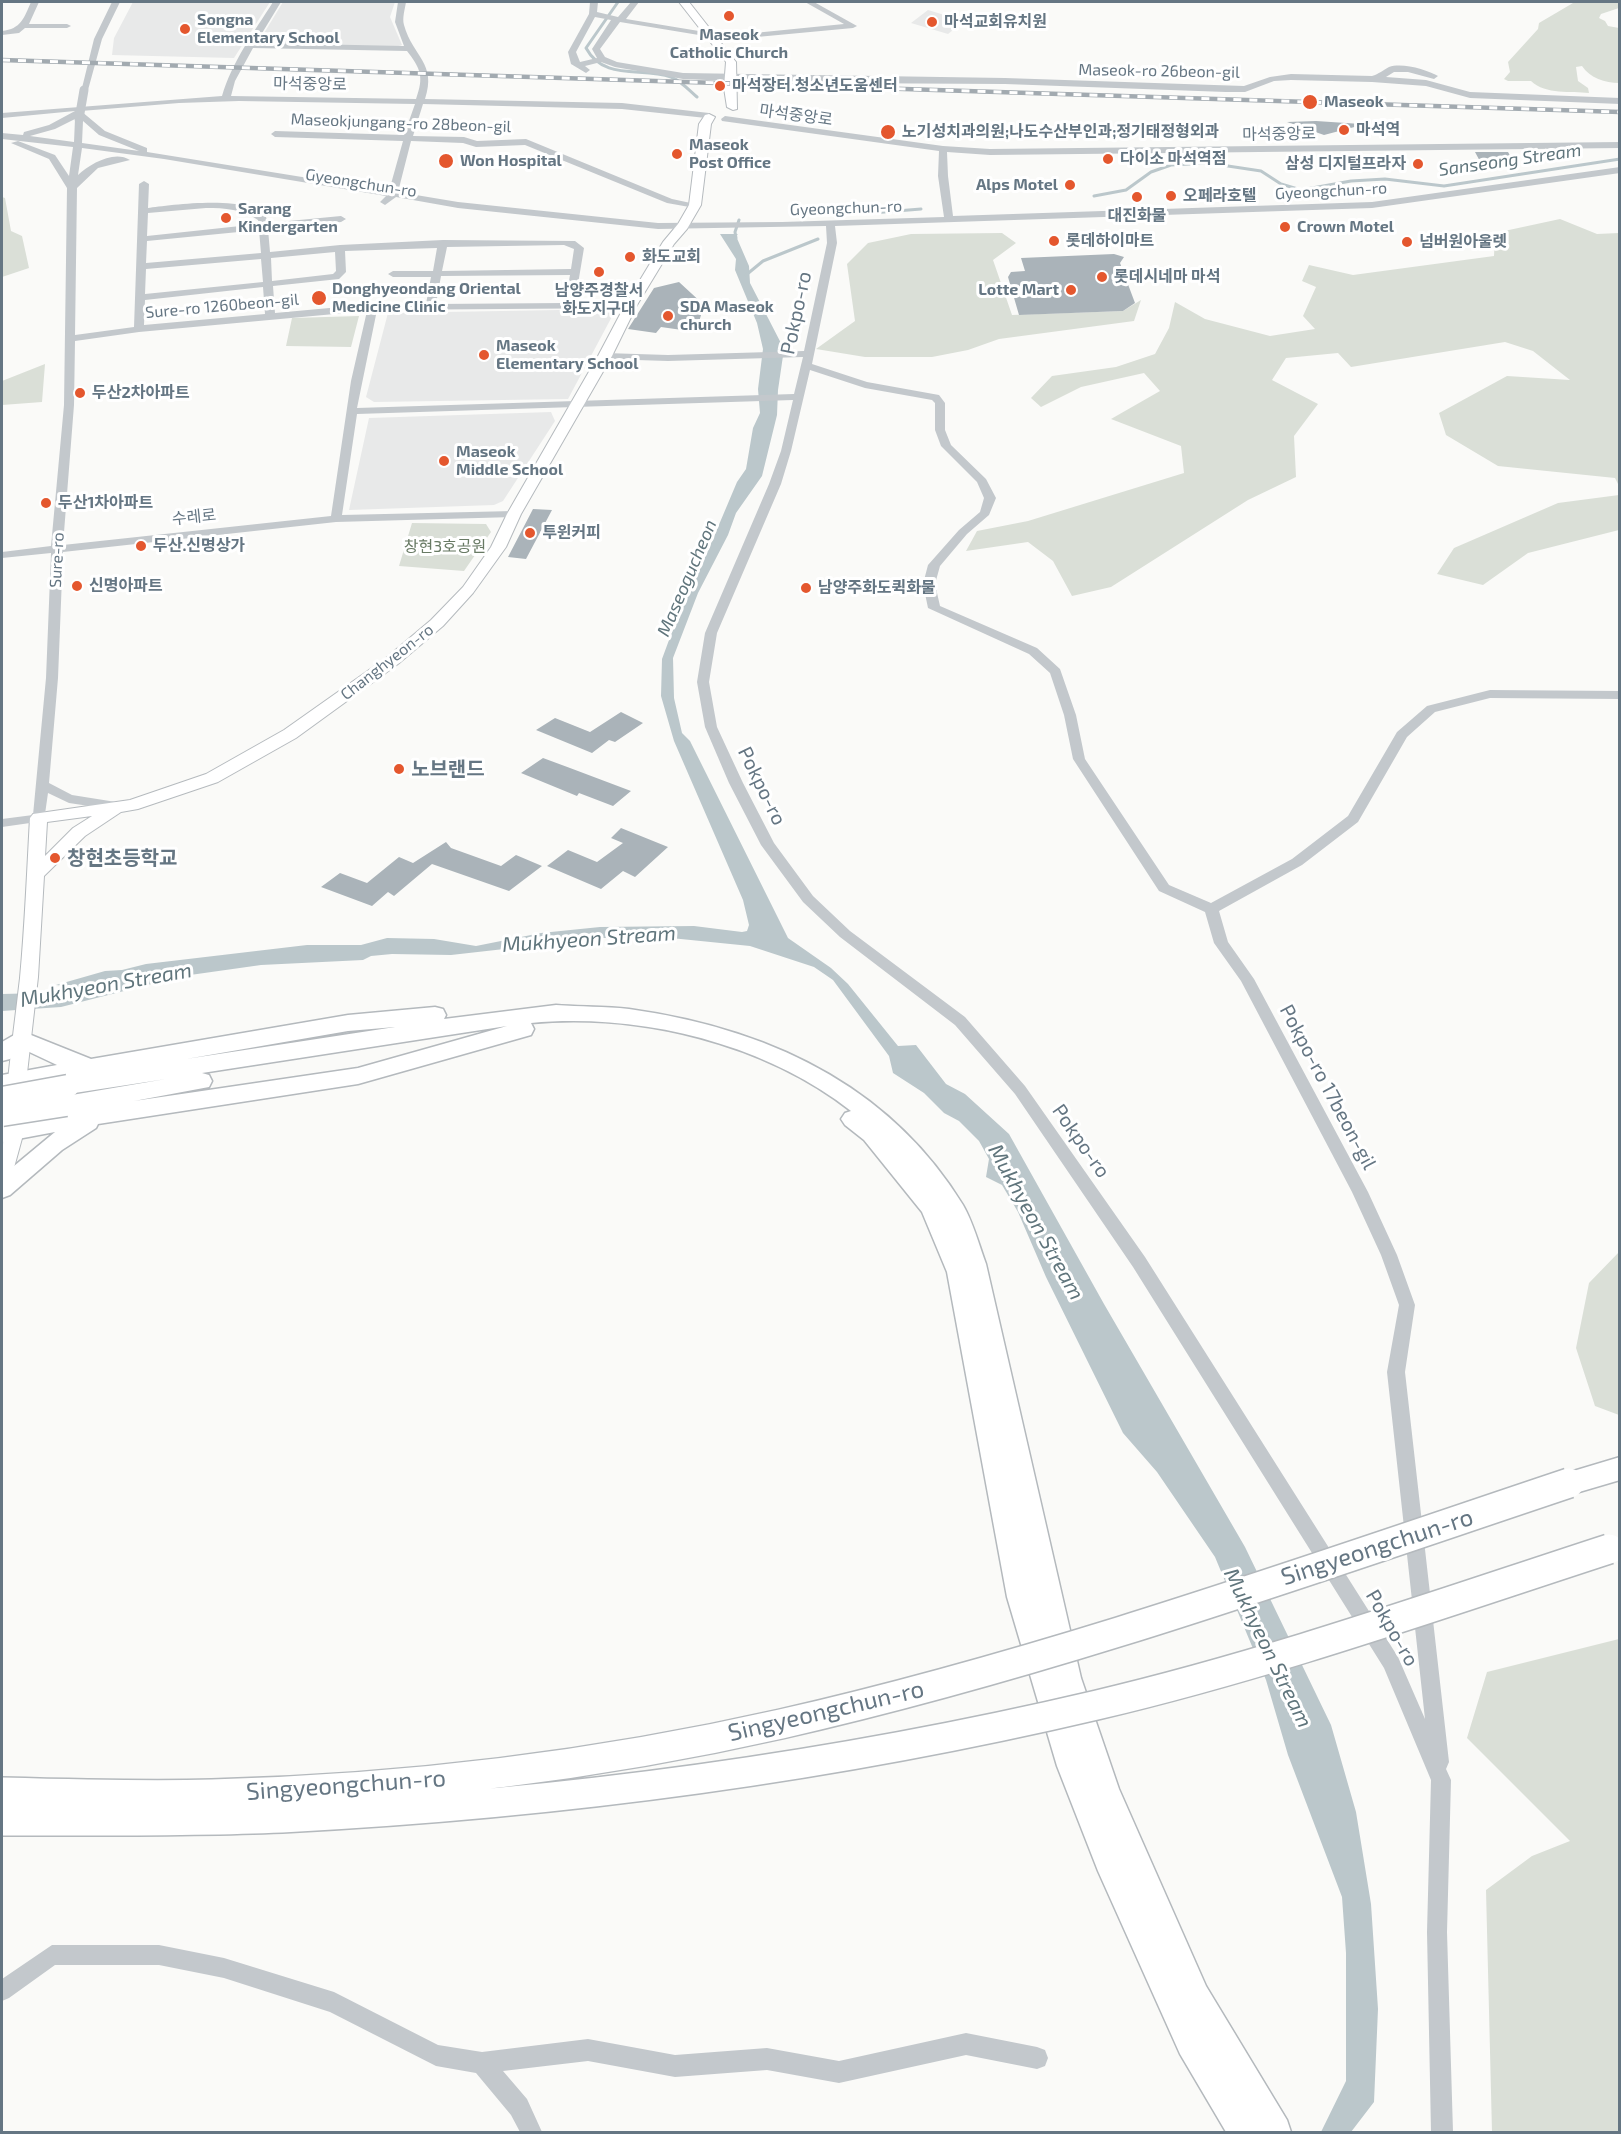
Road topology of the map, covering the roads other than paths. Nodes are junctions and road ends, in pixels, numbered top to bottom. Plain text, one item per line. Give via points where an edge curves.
1 (35, 2) edge
2 (116, 2) edge
3 (277, 2) edge
4 (402, 2) edge
5 (594, 2) edge
6 (635, 2) edge
7 (684, 2) edge
8 (809, 2) edge
9 (596, 15) junction
10 (619, 19) junction
11 (23, 26) junction
12 (67, 27) dead end
13 (2, 33) edge
14 (712, 37) junction
15 (250, 45) junction
16 (409, 49) junction
17 (600, 59) junction
18 (730, 77) junction
19 (226, 98) junction
20 (1620, 101) edge
21 (422, 102) junction
22 (714, 109) junction
23 (736, 110) junction
24 (20, 113) junction
25 (2, 115) edge
26 (79, 116) junction
27 (725, 119) junction
28 (2, 120) edge
29 (756, 125) junction
30 (2, 131) edge
31 (275, 134) dead end
32 (2, 137) edge
33 (15, 137) junction
34 (407, 139) junction
35 (78, 144) junction
36 (1620, 146) edge
37 (943, 149) junction
38 (123, 153) junction
39 (164, 156) junction
40 (140, 161) junction
41 (1620, 170) edge
42 (144, 184) dead end
43 (72, 188) junction
44 (393, 195) junction
45 (384, 203) junction
46 (695, 205) junction
47 (143, 211) junction
48 (340, 219) dead end
49 (949, 220) junction
50 (884, 222) junction
51 (633, 224) junction
52 (830, 224) junction
53 (683, 226) junction
54 (263, 227) junction
55 (839, 237) junction
56 (142, 238) junction
57 (443, 243) junction
58 (340, 248) junction
59 (266, 254) junction
60 (142, 266) junction
61 (576, 272) junction
62 (438, 273) junction
63 (393, 274) dead end
64 (268, 284) junction
65 (141, 297) junction
66 (631, 304) junction
67 (570, 305) junction
68 (373, 307) junction
69 (430, 307) junction
70 (270, 317) junction
71 (139, 328) junction
72 (69, 339) junction
73 (605, 356) junction
74 (807, 360) junction
75 (791, 396) junction
76 (576, 404) junction
77 (353, 411) junction
78 (514, 514) junction
79 (336, 519) junction
80 (57, 549) junction
81 (2, 555) edge
82 (1620, 694) edge
83 (42, 785) junction
84 (122, 806) junction
85 (39, 818) junction
86 (2, 823) edge
87 (36, 873) junction
88 (1211, 909) junction
89 (556, 1014) junction
90 (523, 1029) junction
91 (21, 1039) junction
92 (2, 1053) edge
93 (89, 1068) junction
94 (6, 1088) edge
95 (67, 1096) junction
96 (100, 1115) junction
97 (6, 1126) edge
98 (2, 1175) edge
99 (2, 1189) edge
100 (1620, 1468) edge
101 (1614, 1547) edge
102 (1441, 1780) junction
103 (2, 1792) edge
104 (2, 1821) edge
105 (2, 1991) edge
106 (1037, 2058) dead end
107 (482, 2063) junction
108 (531, 2133) edge
109 (1244, 2133) edge
110 (1275, 2133) edge
111 (1442, 2133) edge

1 - 11 street
2 - 26 street, Sure-ro, bridge via 98,39
3 - 15 street
4 - 16 street via 399,22
5 - 9 street
6 - 10 street
7 - 14 main road
8 - 14 street via 853,26
9 - 10 street
9 - 17 street via 572,57 583,66
10 - 14 street
10 - 17 street via 596,49
11 - 12 street
11 - 13 street via 15,32
14 - 18 main road via 731,62
15 - 16 street
15 - 19 street
16 - 21 street via 425,75
17 - 18 street, Maseok-ro 26beon-gil via 682,76
18 - 20 street, Maseok-ro 26beon-gil via 1226,89 1245,89 1291,77 1372,79 1426,82 1470,95
18 - 22 main road
19 - 21 street, 마석중앙로
19 - 24 street, 마석중앙로
21 - 22 street, 마석중앙로 via 622,106 690,113
21 - 34 street
22 - 23 main road
22 - 27 main road
22 - 46 main road
23 - 27 main road
23 - 29 street
24 - 25 street, 마석중앙로
24 - 28 street
26 - 33 street
26 - 35 street, Sure-ro
26 - 39 street via 112,138
27 - 29 street, 마석중앙로
29 - 37 street, 마석중앙로
30 - 33 street
31 - 34 street, Maseokjungang-ro 28beon-gil
32 - 33 street, Gyeongchun-ro
32 - 43 street via 52,157
33 - 35 street, Gyeongchun-ro
34 - 44 street
34 - 46 street, Maseokjungang-ro 28beon-gil via 482,144 526,142 670,201
35 - 38 street, Gyeongchun-ro
35 - 43 street, Sure-ro
36 - 37 street, 마석중앙로 via 1026,152
37 - 49 street
38 - 39 street, Gyeongchun-ro
38 - 40 street, Gyeongchun-ro
39 - 44 street, Gyeongchun-ro
40 - 43 street via 105,161 87,171
40 - 45 street, Gyeongchun-ro
41 - 49 street, Gyeongchun-ro via 1372,205
42 - 47 street
43 - 72 street, Sure-ro
44 - 45 street
44 - 51 street, Gyeongchun-ro
45 - 51 street, Gyeongchun-ro via 549,222
46 - 53 main road, Changhyeon-ro
47 - 54 street via 201,206 239,208 259,215
47 - 56 street
48 - 54 street
49 - 50 street, Gyeongchun-ro
50 - 52 street, Gyeongchun-ro
50 - 55 street
51 - 53 street, Gyeongchun-ro
52 - 53 street, Gyeongchun-ro
52 - 55 street, Pokpo-ro
53 - 66 main road, Changhyeon-ro
54 - 56 street
54 - 59 street
55 - 74 street, Pokpo-ro
56 - 60 street
57 - 58 street
57 - 61 street via 572,243 579,248
57 - 62 street
58 - 59 street
58 - 64 street via 341,272 336,277
59 - 60 street
59 - 64 street
60 - 65 street
61 - 62 street
61 - 67 street
62 - 63 street
62 - 69 street
64 - 65 street
64 - 70 street
65 - 71 street
66 - 67 street, Sure-ro 1260beon-gil
66 - 73 main road, Changhyeon-ro
67 - 69 street, Sure-ro 1260beon-gil
68 - 69 street, Sure-ro 1260beon-gil
68 - 70 street, Sure-ro 1260beon-gil
68 - 77 street
70 - 71 street, Sure-ro 1260beon-gil
71 - 72 street, Sure-ro 1260beon-gil
72 - 80 street, Sure-ro via 69,405
73 - 74 street via 789,354
73 - 76 main road, Changhyeon-ro
74 - 75 street, Pokpo-ro
74 - 88 street via 865,385 935,397 940,403 940,430 946,446 982,481 990,498 985,513 934,564 929,584 934,608 1033,651 1056,672 1079,759 1150,868 1164,888
75 - 76 street
75 - 102 street, Pokpo-ro via 786,451 720,609 703,682 711,727 736,783 768,845 808,899 845,934 960,1021 1020,1090 1139,1262 1391,1663
76 - 77 street
76 - 78 main road, Changhyeon-ro
77 - 79 street
78 - 79 street, 수레로
78 - 84 main road, Changhyeon-ro via 498,547 468,590 392,661 275,744 212,778
79 - 80 street, 수레로
80 - 81 street, 수레로
80 - 83 street, Sure-ro via 52,678
82 - 88 street via 1490,694 1431,710 1402,735 1353,819 1297,862
83 - 84 street via 69,799
83 - 85 street, Sure-ro
84 - 85 main road, Changhyeon-ro
84 - 87 main road via 79,832
85 - 86 street
85 - 87 main road, Sure-ro
87 - 91 main road, Sure-ro
88 - 102 street, Pokpo-ro 17beon-gil via 1221,943 1247,979 1360,1192 1407,1305 1396,1372
89 - 93 highway via 484,1010 348,1023
89 - 95 highway via 494,1019
89 - 110 highway via 627,1017 686,1027 733,1040 797,1066 842,1092 891,1130 954,1211 974,1264 1067,1677 1105,1790 1195,1997
90 - 95 highway via 444,1036
90 - 96 highway via 358,1076
90 - 109 highway via 604,1025 674,1035 792,1075 872,1134 932,1207 959,1272 1021,1597 1069,1755 1109,1860 1191,2043
91 - 92 highway
91 - 93 highway
91 - 94 main road
93 - 94 highway
94 - 95 highway, bridge
94 - 97 main road
95 - 97 highway, bridge
96 - 97 highway
96 - 99 highway via 54,1144
97 - 98 main road
100 - 103 highway, Singyeongchun-ro, bridge via 1089,1643 799,1720 664,1748 458,1777 243,1793
101 - 104 highway, Singyeongchun-ro, bridge via 1310,1646 1111,1701 828,1761 662,1786 456,1807 243,1821
102 - 111 street, Pokpo-ro via 1437,1932
105 - 107 street via 52,1955 159,1955 224,1968 334,2003 436,2055
106 - 107 street via 966,2044 839,2072 767,2059 675,2066 588,2050
107 - 108 street via 519,2107

